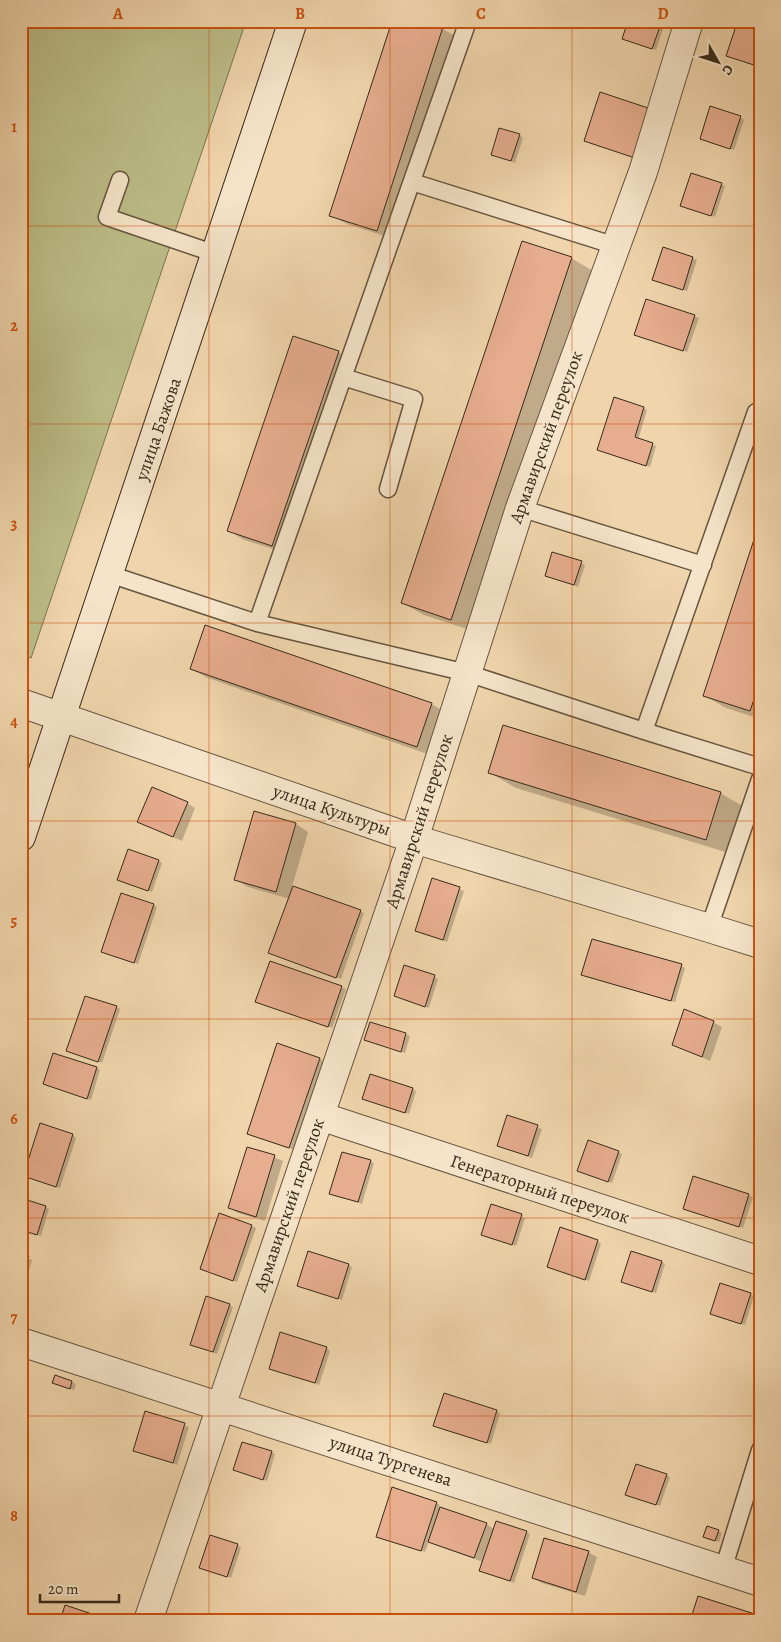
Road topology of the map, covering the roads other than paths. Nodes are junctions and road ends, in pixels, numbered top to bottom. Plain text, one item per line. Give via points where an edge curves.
1 (293, 21) edge
2 (468, 21) edge
3 (688, 21) edge
4 (120, 180) dead end
5 (412, 182) junction
6 (616, 246) junction
7 (216, 254) junction
8 (343, 377) junction
9 (760, 414) edge
10 (388, 489) dead end
11 (520, 508) junction
12 (703, 565) junction
13 (109, 574) junction
14 (257, 623) junction
15 (467, 673) junction
16 (21, 703) edge
17 (61, 717) junction
18 (644, 731) junction
19 (760, 767) edge
20 (760, 779) edge
21 (21, 837) edge
22 (414, 839) junction
23 (709, 928) junction
24 (760, 944) edge
25 (320, 1116) junction
26 (760, 1261) edge
27 (21, 1342) edge
28 (221, 1406) junction
29 (760, 1450) edge
30 (723, 1570) junction
31 (760, 1582) edge
32 (148, 1621) edge

1 - 7 street, улица Бажова
2 - 5 lane
3 - 6 street, Армавирский переулок via 643,172
4 - 7 lane via 107,217
5 - 6 lane
5 - 8 lane
6 - 11 street, Армавирский переулок
7 - 13 street, улица Бажова
8 - 10 lane via 414,400
8 - 14 lane
9 - 12 lane via 756,412
11 - 12 lane
11 - 15 street, Армавирский переулок
12 - 18 lane
13 - 14 lane
13 - 17 street, улица Бажова
14 - 15 lane
15 - 18 lane
15 - 22 street, Армавирский переулок
16 - 17 street, улица Культуры
17 - 21 street, улица Бажова
17 - 22 street, улица Культуры
18 - 19 lane
20 - 23 lane
22 - 23 street, улица Культуры
22 - 25 street, Армавирский переулок
23 - 24 street, улица Культуры
25 - 26 street, Генераторный переулок
25 - 28 street, Армавирский переулок
27 - 28 street, улица Тургенева
28 - 30 street, улица Тургенева
28 - 32 street, Армавирский переулок
29 - 30 lane
30 - 31 street, улица Тургенева

